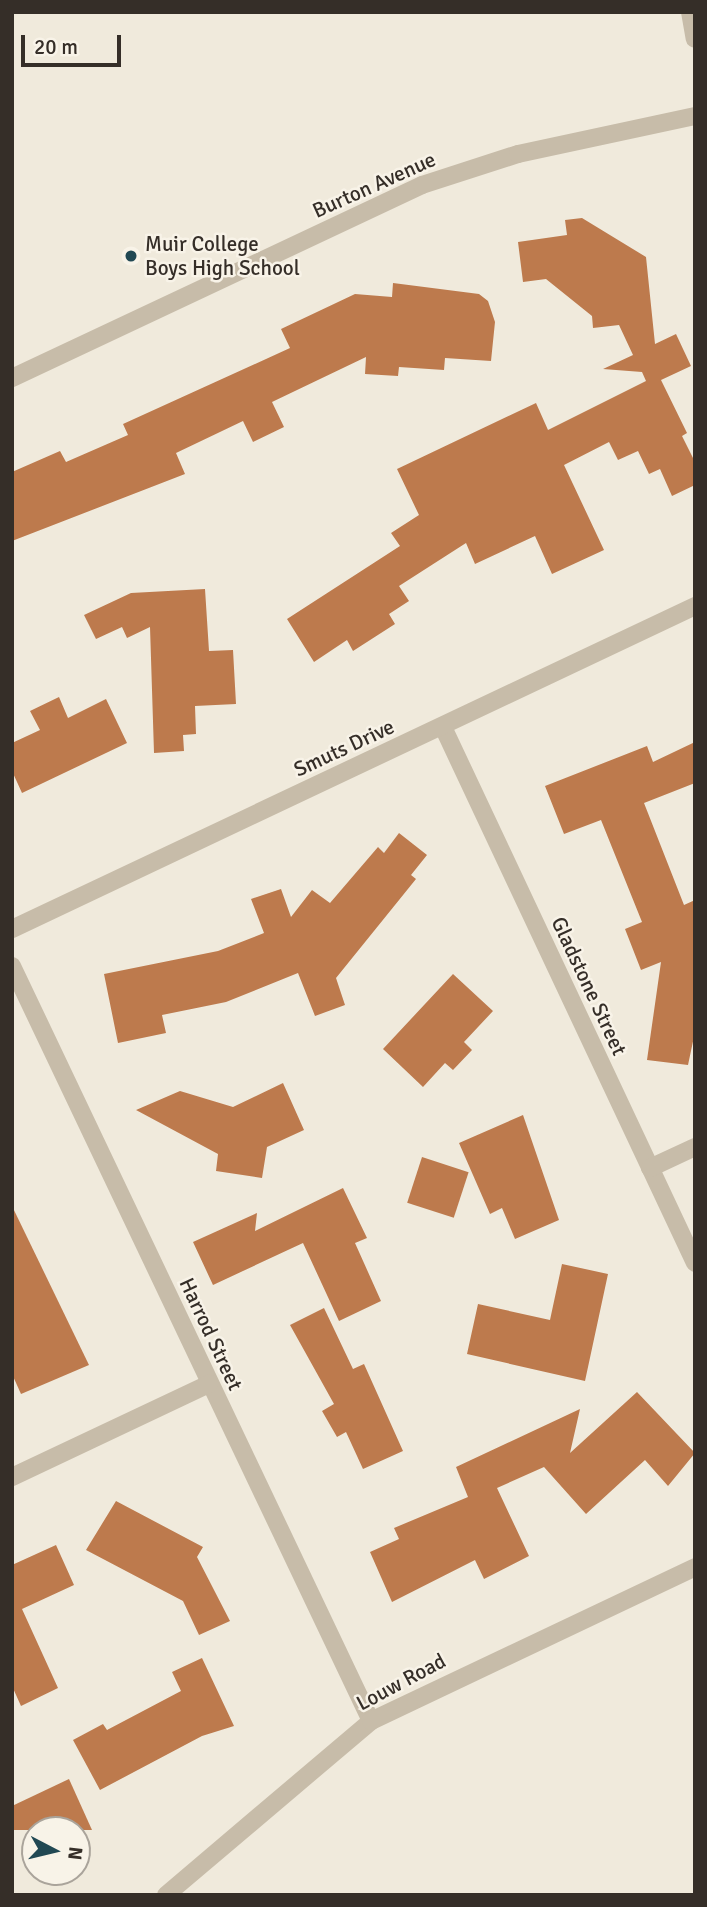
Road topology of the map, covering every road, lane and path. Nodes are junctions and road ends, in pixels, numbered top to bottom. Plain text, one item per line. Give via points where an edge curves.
1 (690, 12) edge
2 (695, 39) edge
3 (695, 116) edge
4 (12, 378) edge
5 (695, 607) edge
6 (443, 727) junction
7 (12, 929) edge
8 (12, 966) edge
9 (695, 1147) edge
10 (649, 1168) junction
11 (695, 1263) edge
12 (209, 1384) junction
13 (12, 1477) edge
14 (695, 1567) edge
15 (371, 1721) junction
16 (166, 1895) edge

1 - 2 street
3 - 4 street, Burton Avenue via 518,155 422,185
5 - 6 street, Smuts Drive
6 - 7 street, Smuts Drive
6 - 10 street, Gladstone Street
8 - 12 street, Harrod Street
9 - 10 street
10 - 11 street, Gladstone Street
12 - 13 street
12 - 15 street, Harrod Street
14 - 15 street, Louw Road
15 - 16 street, Louw Road

